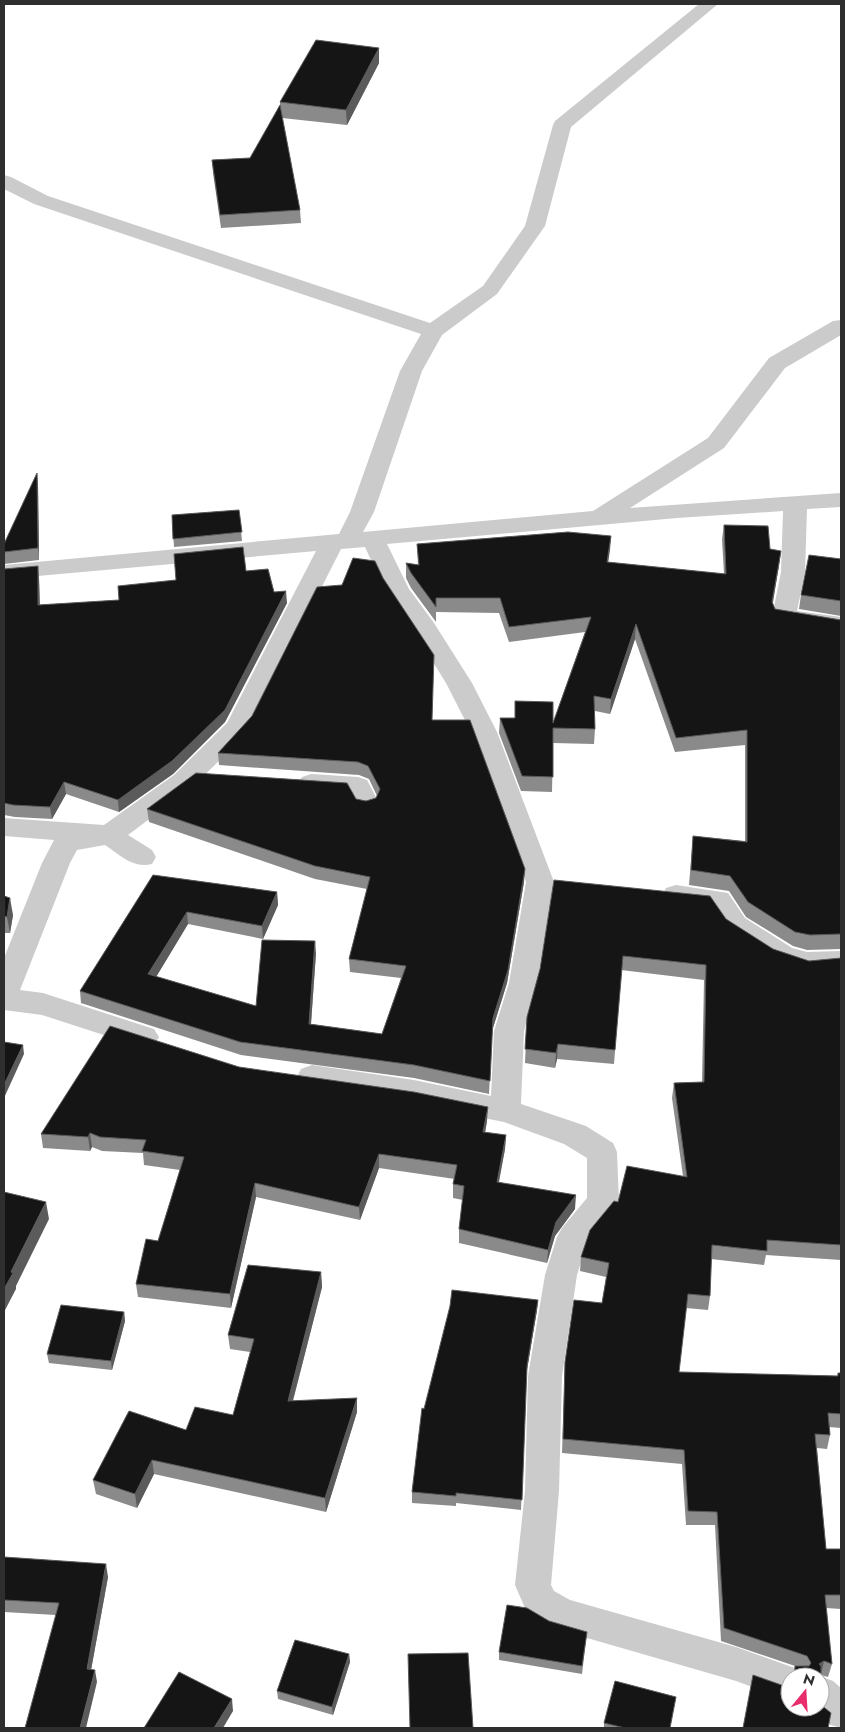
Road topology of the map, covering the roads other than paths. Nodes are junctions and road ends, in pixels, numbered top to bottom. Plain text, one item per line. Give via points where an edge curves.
1 (709, 4) edge
2 (4, 181) edge
3 (841, 326) edge
4 (433, 331) junction
5 (841, 500) edge
6 (795, 503) junction
7 (599, 518) junction
8 (373, 539) junction
9 (340, 542) junction
10 (4, 572) edge
11 (841, 625) edge
12 (190, 774) junction
13 (219, 776) edge
14 (288, 781) edge
15 (366, 803) edge
16 (4, 827) edge
17 (109, 835) junction
18 (142, 857) dead end
19 (540, 882) junction
20 (570, 884) edge
21 (649, 892) edge
22 (841, 961) edge
23 (4, 993) edge
24 (4, 999) edge
25 (168, 1044) edge
26 (279, 1073) edge
27 (506, 1111) junction
28 (780, 1679) edge
29 (830, 1702) edge
30 (841, 1711) edge

1 - 4 street via 562,124 536,226 490,290
2 - 4 street via 41,200
3 - 7 street via 777,363 716,442
4 - 9 street via 411,371 362,512
5 - 6 street
6 - 7 street
6 - 11 street via 792,572 784,617
7 - 8 street
8 - 9 street
8 - 19 street via 397,590 459,683 484,732
9 - 10 street
9 - 12 street via 238,728
12 - 13 street
12 - 17 street
14 - 15 street via 358,786
16 - 17 street
17 - 18 street
17 - 23 street via 67,842
19 - 20 street
19 - 27 street via 523,983 509,1031
21 - 22 street via 718,900 735,925 782,955 807,963
24 - 25 street via 43,1004
26 - 27 street via 414,1092
27 - 28 street via 575,1135 602,1152 604,1202 573,1237 561,1274 545,1376 542,1491 533,1585 541,1603 562,1615
29 - 30 street

